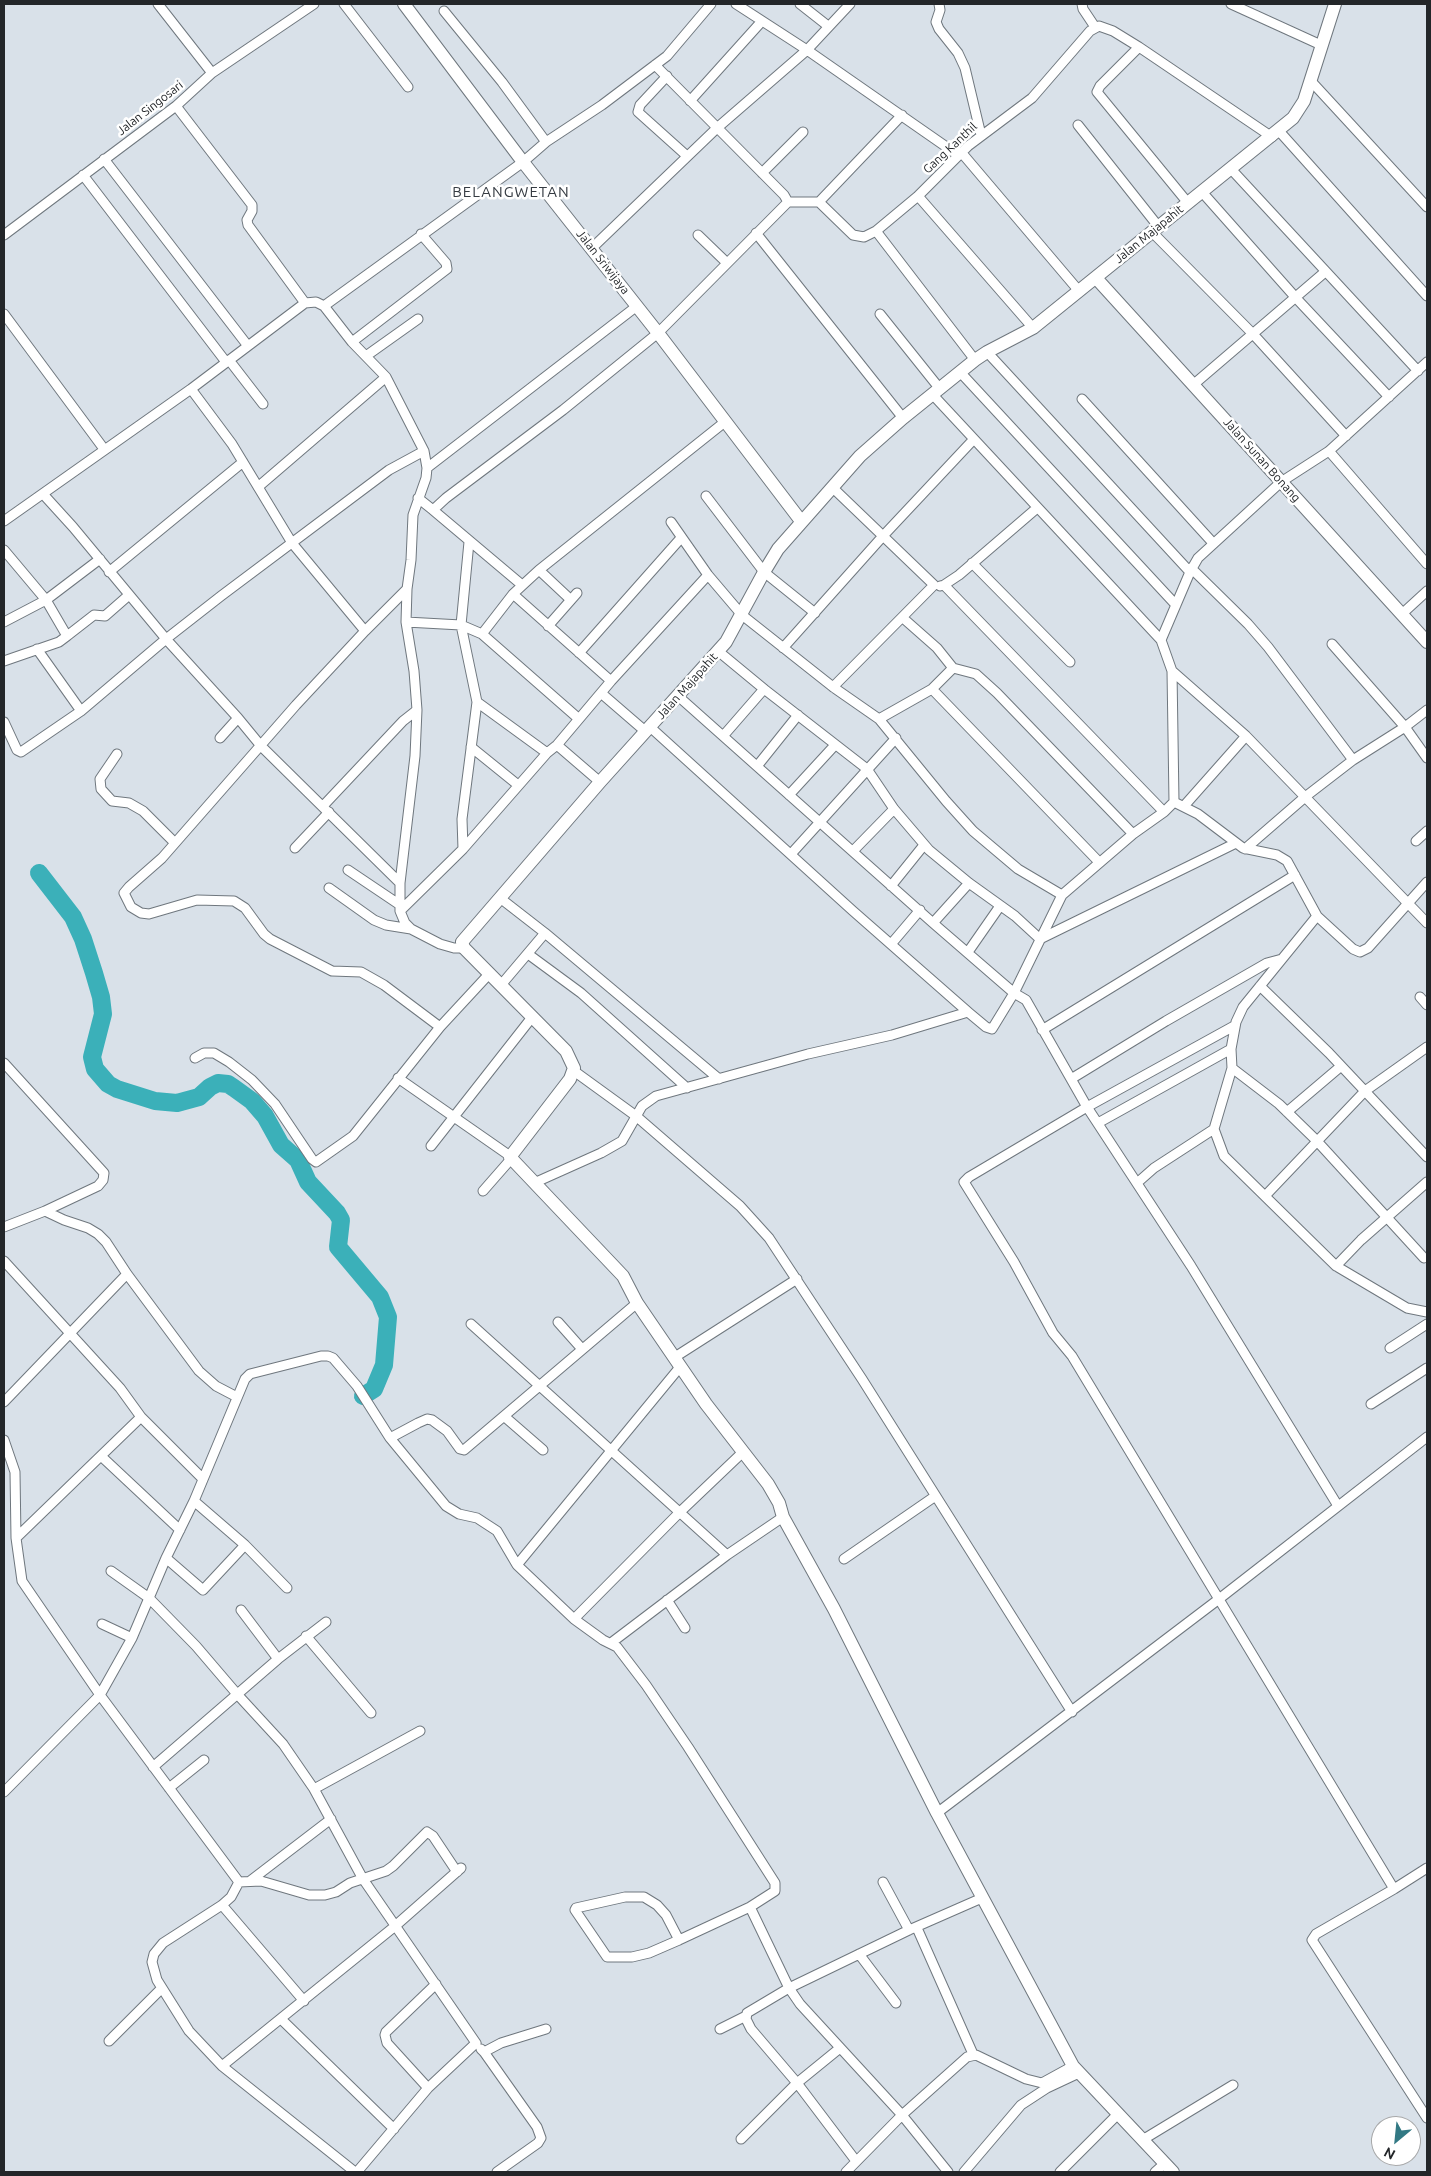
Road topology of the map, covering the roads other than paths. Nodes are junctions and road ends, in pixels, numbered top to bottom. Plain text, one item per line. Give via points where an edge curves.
1 (158, 4) edge
2 (314, 4) edge
3 (344, 4) edge
4 (404, 4) edge
5 (712, 4) edge
6 (736, 4) edge
7 (800, 4) edge
8 (850, 4) edge
9 (939, 4) edge
10 (1082, 4) edge
11 (1231, 4) edge
12 (1335, 4) edge
13 (444, 11) dead end
14 (762, 22) junction
15 (828, 26) junction
16 (1095, 28) junction
17 (1322, 46) junction
18 (1139, 47) junction
19 (807, 50) junction
20 (655, 64) junction
21 (212, 73) junction
22 (667, 76) junction
23 (1310, 80) junction
24 (408, 87) dead end
25 (690, 101) junction
26 (176, 106) junction
27 (902, 115) junction
28 (1078, 125) dead end
29 (717, 128) junction
30 (803, 132) dead end
31 (1275, 134) junction
32 (981, 135) junction
33 (546, 142) junction
34 (960, 153) junction
35 (688, 156) junction
36 (104, 159) junction
37 (523, 162) junction
38 (1231, 169) junction
39 (762, 173) junction
40 (83, 175) junction
41 (1202, 192) junction
42 (918, 196) junction
43 (788, 202) junction
44 (819, 202) junction
45 (1188, 203) junction
46 (1427, 206) edge
47 (1154, 228) junction
48 (876, 231) junction
49 (756, 233) junction
50 (421, 234) junction
51 (4, 235) edge
52 (698, 235) dead end
53 (592, 248) junction
54 (727, 263) junction
55 (1325, 272) junction
56 (1096, 278) junction
57 (1079, 291) junction
58 (1427, 296) edge
59 (1296, 298) junction
60 (305, 304) junction
61 (324, 306) junction
62 (637, 306) junction
63 (4, 314) edge
64 (880, 314) dead end
65 (418, 319) dead end
66 (1032, 328) junction
67 (658, 333) junction
68 (1253, 334) junction
69 (352, 342) junction
70 (248, 346) junction
71 (987, 352) junction
72 (366, 356) junction
73 (976, 360) junction
74 (228, 361) junction
75 (1427, 362) edge
76 (1418, 371) junction
77 (960, 372) junction
78 (386, 377) junction
79 (1193, 385) junction
80 (191, 389) junction
81 (937, 392) junction
82 (1389, 397) junction
83 (1082, 398) dead end
84 (263, 404) dead end
85 (903, 418) junction
86 (726, 421) junction
87 (1346, 436) junction
88 (974, 439) junction
89 (104, 449) junction
90 (424, 451) junction
91 (1329, 451) junction
92 (243, 462) junction
93 (427, 468) junction
94 (1282, 482) junction
95 (258, 487) junction
96 (833, 488) junction
97 (43, 494) junction
98 (706, 496) dead end
99 (418, 498) junction
100 (1037, 508) junction
101 (433, 510) junction
102 (4, 521) edge
103 (801, 521) junction
104 (671, 522) dead end
105 (883, 536) junction
106 (681, 538) junction
107 (469, 542) junction
108 (292, 543) junction
109 (1213, 543) junction
110 (4, 550) edge
111 (100, 559) junction
112 (972, 563) junction
113 (1427, 564) edge
114 (539, 570) junction
115 (1190, 570) junction
116 (109, 572) junction
117 (764, 572) junction
118 (708, 575) junction
119 (522, 585) junction
120 (934, 586) junction
121 (944, 586) junction
122 (407, 589) junction
123 (1427, 591) edge
124 (513, 594) junction
125 (129, 596) junction
126 (46, 600) junction
127 (1176, 605) junction
128 (814, 613) junction
129 (1402, 613) junction
130 (742, 615) junction
131 (903, 618) junction
132 (4, 622) edge
133 (406, 622) junction
134 (461, 625) junction
135 (548, 626) junction
136 (365, 631) junction
137 (482, 634) junction
138 (67, 636) junction
139 (166, 639) junction
140 (1161, 640) junction
141 (1427, 642) edge
142 (1332, 644) dead end
143 (783, 648) junction
144 (37, 649) junction
145 (718, 652) junction
146 (579, 653) junction
147 (4, 661) edge
148 (1070, 662) dead end
149 (953, 668) junction
150 (1172, 671) junction
151 (611, 681) junction
152 (833, 687) junction
153 (764, 689) junction
154 (932, 689) junction
155 (601, 693) junction
156 (678, 696) junction
157 (477, 702) junction
158 (417, 710) junction
159 (1427, 710) edge
160 (81, 711) junction
161 (798, 715) junction
162 (238, 718) junction
163 (579, 719) junction
164 (879, 719) junction
165 (4, 722) edge
166 (1405, 728) junction
167 (647, 729) junction
168 (724, 735) junction
169 (1246, 736) junction
170 (220, 738) dead end
171 (896, 738) junction
172 (557, 745) junction
173 (835, 745) junction
174 (261, 746) junction
175 (471, 747) junction
176 (547, 753) junction
177 (116, 754) dead end
178 (1427, 758) edge
179 (1353, 760) junction
180 (758, 765) junction
181 (867, 769) junction
182 (600, 782) junction
183 (518, 785) junction
184 (790, 795) junction
185 (1305, 797) junction
186 (1174, 802) junction
187 (1184, 806) junction
188 (326, 809) junction
189 (894, 809) junction
190 (1164, 812) junction
191 (820, 822) junction
192 (1427, 831) edge
193 (1132, 834) junction
194 (1416, 841) dead end
195 (175, 843) junction
196 (1236, 844) junction
197 (924, 845) junction
198 (295, 848) dead end
199 (463, 848) junction
200 (1245, 850) junction
201 (853, 851) junction
202 (790, 854) junction
203 (1099, 862) junction
204 (348, 870) dead end
205 (1295, 876) junction
206 (400, 882) junction
207 (1427, 882) edge
208 (969, 883) junction
209 (891, 886) junction
210 (329, 888) dead end
211 (1062, 895) junction
212 (500, 898) junction
213 (1408, 902) junction
214 (1000, 906) junction
215 (400, 908) junction
216 (920, 910) junction
217 (1317, 916) junction
218 (933, 923) junction
219 (1427, 923) edge
220 (411, 929) junction
221 (545, 932) junction
222 (1040, 939) junction
223 (892, 943) junction
224 (464, 948) junction
225 (968, 952) junction
226 (528, 954) junction
227 (1282, 959) junction
228 (490, 973) junction
229 (501, 985) junction
230 (1260, 986) junction
231 (1014, 993) junction
232 (1420, 997) dead end
233 (1427, 1005) edge
234 (968, 1012) junction
235 (533, 1016) junction
236 (1234, 1026) junction
237 (440, 1027) junction
238 (1042, 1030) junction
239 (1427, 1047) edge
240 (1231, 1049) junction
241 (195, 1058) dead end
242 (4, 1063) edge
243 (1340, 1067) junction
244 (1232, 1068) junction
245 (574, 1071) junction
246 (398, 1078) junction
247 (719, 1079) junction
248 (1071, 1080) junction
249 (687, 1088) junction
250 (1365, 1092) junction
251 (1087, 1106) junction
252 (1287, 1112) junction
253 (636, 1116) junction
254 (453, 1118) junction
255 (1098, 1123) junction
256 (1214, 1129) junction
257 (1316, 1140) junction
258 (431, 1146) dead end
259 (1427, 1157) edge
260 (511, 1158) junction
261 (1427, 1182) edge
262 (534, 1183) junction
263 (1137, 1183) junction
264 (483, 1191) dead end
265 (1265, 1196) junction
266 (45, 1211) junction
267 (1388, 1217) junction
268 (4, 1227) edge
269 (1424, 1258) dead end
270 (4, 1261) edge
271 (1336, 1266) junction
272 (127, 1274) junction
273 (797, 1279) junction
274 (637, 1303) junction
275 (1427, 1312) edge
276 (558, 1322) dead end
277 (471, 1324) dead end
278 (1427, 1324) edge
279 (71, 1334) junction
280 (1390, 1348) dead end
281 (582, 1349) junction
282 (677, 1362) junction
283 (1427, 1368) edge
284 (540, 1387) junction
285 (237, 1397) junction
286 (4, 1402) edge
287 (1371, 1404) dead end
288 (141, 1417) junction
289 (505, 1417) junction
290 (1427, 1437) edge
291 (390, 1438) junction
292 (4, 1440) edge
293 (612, 1449) junction
294 (543, 1450) dead end
295 (743, 1452) junction
296 (101, 1456) junction
297 (202, 1478) junction
298 (934, 1497) junction
299 (194, 1501) junction
300 (1338, 1506) junction
301 (680, 1512) junction
302 (783, 1517) junction
303 (180, 1530) junction
304 (16, 1538) junction
305 (244, 1545) junction
306 (727, 1555) junction
307 (166, 1558) junction
308 (844, 1559) dead end
309 (517, 1565) junction
310 (111, 1571) dead end
311 (287, 1588) dead end
312 (149, 1598) junction
313 (1219, 1599) junction
314 (667, 1600) junction
315 (241, 1610) dead end
316 (574, 1619) junction
317 (326, 1622) dead end
318 (102, 1624) dead end
319 (686, 1628) dead end
320 (306, 1636) junction
321 (132, 1638) junction
322 (611, 1643) junction
323 (278, 1659) junction
324 (236, 1694) junction
325 (100, 1696) junction
326 (1072, 1712) junction
327 (371, 1713) dead end
328 (420, 1731) dead end
329 (204, 1760) dead end
330 (152, 1767) junction
331 (168, 1788) junction
332 (314, 1789) junction
333 (4, 1792) edge
334 (937, 1813) junction
335 (331, 1819) junction
336 (1427, 1868) edge
337 (363, 1879) junction
338 (249, 1881) junction
339 (238, 1882) junction
340 (883, 1882) dead end
341 (1394, 1889) junction
342 (982, 1898) junction
343 (222, 1905) junction
344 (750, 1907) junction
345 (394, 1927) junction
346 (913, 1929) junction
347 (679, 1940) junction
348 (859, 1954) junction
349 (436, 1984) junction
350 (162, 1988) junction
351 (789, 1988) junction
352 (304, 2001) junction
353 (896, 2003) dead end
354 (746, 2016) junction
355 (281, 2019) junction
356 (546, 2029) dead end
357 (720, 2029) dead end
358 (109, 2041) dead end
359 (476, 2044) junction
360 (840, 2048) junction
361 (484, 2052) junction
362 (973, 2054) junction
363 (222, 2066) junction
364 (1076, 2069) junction
365 (797, 2083) junction
366 (1233, 2085) dead end
367 (428, 2088) junction
368 (1118, 2114) junction
369 (902, 2115) junction
370 (1427, 2118) edge
371 (394, 2129) junction
372 (741, 2139) dead end
373 (1144, 2139) junction
374 (856, 2161) junction
375 (1164, 2169) edge
376 (503, 2170) edge
377 (356, 2172) edge
378 (846, 2172) edge
379 (948, 2172) edge
380 (964, 2172) edge
381 (1060, 2172) edge

1 - 21 street
2 - 21 street, Jalan Singosari
3 - 24 street
4 - 37 street, Jalan Sriwijaya
5 - 20 street via 679,44
6 - 14 street
7 - 15 street
8 - 15 street
9 - 32 street via 936,22 965,68
10 - 16 street
11 - 17 street
12 - 17 street, Jalan Majapahit
13 - 33 street
14 - 19 street
14 - 25 street
15 - 19 street
16 - 18 street via 1105,27
16 - 32 street, Gang Kanthil via 1032,98
17 - 23 street, Jalan Majapahit
18 - 31 street
18 - 45 street via 1097,92
19 - 27 street
19 - 29 street
20 - 22 street
20 - 33 street via 602,106
21 - 26 street, Jalan Singosari
22 - 25 street
22 - 35 street via 640,105 638,112
23 - 31 street, Jalan Majapahit via 1300,110
23 - 46 street
25 - 29 street
26 - 36 street, Jalan Singosari
26 - 60 street via 252,205 248,226
27 - 34 street
27 - 44 street
28 - 47 street
29 - 35 street
29 - 39 street
30 - 39 street
31 - 38 street, Jalan Majapahit
31 - 58 street
32 - 34 street, Gang Kanthil
33 - 37 street
34 - 42 street, Gang Kanthil
34 - 57 street
35 - 53 street
36 - 40 street, Jalan Singosari
36 - 70 street
37 - 50 street
37 - 53 street, Jalan Sriwijaya
38 - 41 street, Jalan Majapahit
38 - 55 street
39 - 43 street
40 - 51 street, Jalan Singosari
40 - 74 street
41 - 45 street, Jalan Majapahit
41 - 59 street
42 - 48 street, Gang Kanthil
42 - 66 street
43 - 44 street
43 - 49 street
44 - 48 street via 853,235 864,237
45 - 47 street, Jalan Majapahit
47 - 56 street, Jalan Majapahit
47 - 68 street
48 - 73 street
49 - 54 street
49 - 85 street
50 - 61 street
50 - 69 street via 446,263 447,269
52 - 54 street
53 - 62 street, Jalan Sriwijaya
54 - 67 street
55 - 59 street
55 - 76 street
56 - 57 street, Jalan Majapahit
56 - 79 street, Jalan Sunan Bonang
57 - 66 street, Jalan Majapahit
59 - 68 street
59 - 82 street
60 - 61 street via 312,301
60 - 70 street
61 - 69 street
62 - 67 street, Jalan Sriwijaya
62 - 93 street
63 - 89 street
64 - 81 street
65 - 72 street
66 - 71 street, Jalan Majapahit
67 - 86 street, Jalan Sriwijaya
67 - 101 street
68 - 79 street
68 - 87 street
69 - 72 street
70 - 74 street
71 - 73 street, Jalan Majapahit
71 - 115 street
72 - 78 street
73 - 77 street, Jalan Majapahit
74 - 80 street
74 - 84 street
75 - 76 street
76 - 82 street
77 - 81 street, Jalan Majapahit
77 - 127 street
78 - 90 street
78 - 95 street
79 - 94 street, Jalan Sunan Bonang
80 - 89 street
80 - 92 street
81 - 85 street, Jalan Majapahit
81 - 88 street
82 - 87 street
83 - 109 street
85 - 96 street, Jalan Majapahit via 860,456
86 - 103 street, Jalan Sriwijaya
86 - 114 street
87 - 91 street
88 - 100 street
88 - 105 street
89 - 97 street
90 - 93 street
90 - 108 street via 390,470
91 - 94 street
91 - 113 street
92 - 95 street
92 - 116 street
93 - 99 street
94 - 109 street
94 - 129 street, Jalan Sunan Bonang
95 - 108 street
96 - 103 street, Jalan Majapahit
96 - 105 street
97 - 102 street
97 - 111 street
98 - 117 street
99 - 101 street
99 - 122 street via 413,516
100 - 112 street
100 - 140 street
101 - 107 street
103 - 117 street, Jalan Majapahit
104 - 106 street
105 - 120 street
105 - 128 street
106 - 118 street
106 - 146 street
107 - 119 street
107 - 134 street
108 - 136 street
108 - 139 street
109 - 115 street
110 - 126 street
111 - 116 street
111 - 126 street
112 - 121 street
112 - 148 street
114 - 119 street
114 - 135 street via 574,597
115 - 127 street
115 - 179 street via 1268,647
116 - 125 street
117 - 128 street
117 - 130 street, Jalan Majapahit
118 - 130 street
118 - 151 street
119 - 124 street
120 - 121 street
120 - 131 street
121 - 190 street
122 - 133 street
122 - 136 street
123 - 129 street
124 - 135 street
124 - 137 street
125 - 138 street via 105,616 94,615
125 - 139 street
126 - 132 street
126 - 138 street
127 - 140 street
128 - 143 street
129 - 141 street, Jalan Sunan Bonang
130 - 143 street
130 - 145 street, Jalan Majapahit
131 - 149 street via 937,648
131 - 152 street
133 - 134 street
133 - 158 street
134 - 137 street
134 - 157 street
135 - 146 street
136 - 174 street
137 - 163 street
138 - 144 street
139 - 160 street
139 - 162 street
140 - 150 street
142 - 166 street
143 - 152 street
144 - 147 street
144 - 160 street
145 - 153 street
145 - 156 street, Jalan Majapahit
146 - 151 street
149 - 154 street
149 - 193 street via 976,674 998,693
150 - 169 street
150 - 186 street
151 - 155 street
152 - 164 street
153 - 161 street
153 - 168 street
154 - 164 street
154 - 203 street
155 - 163 street
155 - 167 street
156 - 167 street, Jalan Majapahit
156 - 168 street
157 - 175 street
157 - 176 street
158 - 188 street via 403,721
158 - 206 street via 416,756
159 - 166 street
160 - 165 street via 21,752
161 - 173 street
161 - 180 street
162 - 170 street
162 - 174 street
163 - 172 street
164 - 171 street
166 - 178 street
166 - 179 street
167 - 182 street, Jalan Majapahit
167 - 202 street
168 - 180 street
169 - 185 street
169 - 187 street
171 - 181 street
171 - 211 street via 973,831 1018,869
172 - 176 street
172 - 182 street
173 - 181 street
173 - 184 street
174 - 188 street
174 - 195 street
175 - 183 street
175 - 199 street via 462,819
176 - 183 street
177 - 195 street via 100,779 101,789 112,801 129,803 142,811
179 - 185 street
180 - 184 street
181 - 189 street
181 - 191 street
182 - 212 street, Jalan Majapahit
183 - 199 street
184 - 191 street
185 - 200 street
185 - 213 street
186 - 187 street
186 - 190 street
187 - 196 street
188 - 198 street
188 - 206 street
189 - 197 street
189 - 201 street
190 - 193 street
191 - 201 street
191 - 202 street
192 - 194 street
193 - 203 street
195 - 237 street via 124,893 131,907 149,914 197,900 234,901 245,908 270,939 332,971 361,972
196 - 200 street
196 - 222 street
197 - 208 street
197 - 209 street
199 - 215 street
200 - 205 street via 1282,857
201 - 209 street
202 - 223 street
203 - 211 street
204 - 215 street
205 - 217 street
205 - 238 street
206 - 215 street
207 - 213 street
208 - 214 street
208 - 218 street
209 - 216 street
210 - 220 street via 374,920
211 - 222 street
212 - 221 street
212 - 224 street, Jalan Majapahit via 462,940
213 - 217 street via 1368,948 1360,952
213 - 219 street
214 - 222 street
214 - 225 street
215 - 220 street via 405,923
216 - 218 street
216 - 223 street
217 - 227 street
218 - 225 street
220 - 224 street via 440,944
221 - 226 street
221 - 247 street
222 - 231 street
223 - 234 street
224 - 228 street
225 - 231 street
226 - 229 street
226 - 249 street via 580,993
227 - 230 street
227 - 248 street via 1267,963
228 - 229 street
228 - 237 street
229 - 235 street
230 - 236 street via 1243,1007
230 - 243 street
231 - 234 street via 992,1029
231 - 238 street via 1026,1000
232 - 233 street
234 - 247 street
235 - 245 street via 566,1051
235 - 254 street
236 - 240 street
236 - 251 street
237 - 246 street
238 - 248 street
239 - 250 street
240 - 244 street
240 - 255 street
241 - 246 street via 204,1053 214,1054 252,1080 275,1104 316,1162 353,1136
242 - 266 street via 104,1173 98,1186
243 - 250 street
243 - 252 street
244 - 252 street
244 - 256 street
245 - 253 street
245 - 260 street
246 - 254 street
247 - 249 street
248 - 251 street
249 - 253 street via 656,1096 642,1106
250 - 257 street
250 - 259 street
251 - 255 street
251 - 313 street via 969,1177 965,1184 1014,1262 1053,1333 1072,1356
252 - 257 street
253 - 262 street via 622,1141
253 - 273 street via 740,1206 769,1238
254 - 258 street
254 - 260 street
255 - 263 street
256 - 263 street via 1154,1168
256 - 265 street via 1224,1156
257 - 265 street
257 - 267 street
260 - 262 street
260 - 264 street
261 - 267 street
262 - 274 street via 617,1269
263 - 300 street
265 - 271 street
266 - 268 street
266 - 272 street via 98,1234
267 - 269 street
267 - 271 street
270 - 279 street
271 - 275 street via 1406,1308
272 - 279 street
272 - 285 street via 199,1371 216,1386
273 - 282 street
273 - 298 street
274 - 281 street
274 - 282 street
276 - 281 street
277 - 284 street
278 - 280 street
279 - 286 street
279 - 288 street via 120,1388
281 - 284 street
282 - 293 street
282 - 295 street
283 - 287 street
284 - 289 street
284 - 293 street
285 - 291 street via 250,1374 320,1356 333,1358 357,1386
285 - 297 street
288 - 296 street
288 - 297 street
289 - 291 street via 464,1450 446,1431 427,1419
289 - 294 street
290 - 300 street
291 - 309 street via 446,1506 459,1514 477,1518 497,1532
292 - 304 street via 14,1472
293 - 301 street
293 - 309 street
295 - 301 street
295 - 302 street via 768,1484
296 - 303 street
296 - 304 street
297 - 299 street
298 - 308 street
298 - 326 street
299 - 303 street
299 - 305 street
300 - 313 street
301 - 306 street
301 - 316 street
302 - 306 street
302 - 334 street via 834,1609
303 - 307 street
304 - 325 street via 22,1580
305 - 307 street via 203,1590
305 - 311 street
306 - 314 street
307 - 312 street
309 - 316 street
310 - 312 street
312 - 321 street
312 - 324 street via 196,1646
313 - 326 street
313 - 341 street
314 - 319 street
314 - 322 street
315 - 323 street
316 - 322 street
317 - 320 street
318 - 321 street
320 - 323 street
320 - 327 street
321 - 325 street
322 - 344 street via 646,1685 775,1883 773,1893
323 - 324 street
324 - 330 street
324 - 332 street via 283,1744
325 - 330 street
325 - 333 street
326 - 334 street
328 - 332 street
329 - 331 street
330 - 331 street
331 - 339 street
332 - 335 street
334 - 342 street
335 - 337 street
335 - 338 street
336 - 341 street
337 - 338 street via 336,1892 317,1896 261,1880
337 - 345 street
337 - 345 street via 393,1866 428,1832 459,1870
338 - 339 street
339 - 343 street via 231,1897
340 - 346 street
341 - 370 street via 1316,1934 1312,1940
342 - 346 street
342 - 364 street
343 - 350 street via 182,1929 158,1949 152,1962
343 - 352 street
344 - 347 street
344 - 351 street
345 - 349 street
345 - 352 street
346 - 348 street
346 - 362 street
347 - 347 street via 649,1953 611,1959 604,1954 575,1910 625,1897 644,1897 666,1915
348 - 351 street
348 - 353 street
349 - 359 street
349 - 367 street via 385,2035 387,2043
350 - 358 street
350 - 363 street via 189,2031
351 - 354 street
351 - 360 street
352 - 355 street
354 - 357 street
354 - 365 street via 751,2029
355 - 363 street
355 - 371 street
356 - 361 street
359 - 361 street
359 - 367 street
360 - 365 street
360 - 369 street
361 - 376 street via 541,2138
362 - 364 street via 1042,2084
362 - 369 street
363 - 377 street
364 - 368 street
364 - 380 street via 1021,2105
365 - 372 street
365 - 374 street
366 - 373 street
367 - 371 street
368 - 373 street
368 - 381 street
369 - 374 street
369 - 379 street
371 - 377 street
373 - 375 street
374 - 378 street

